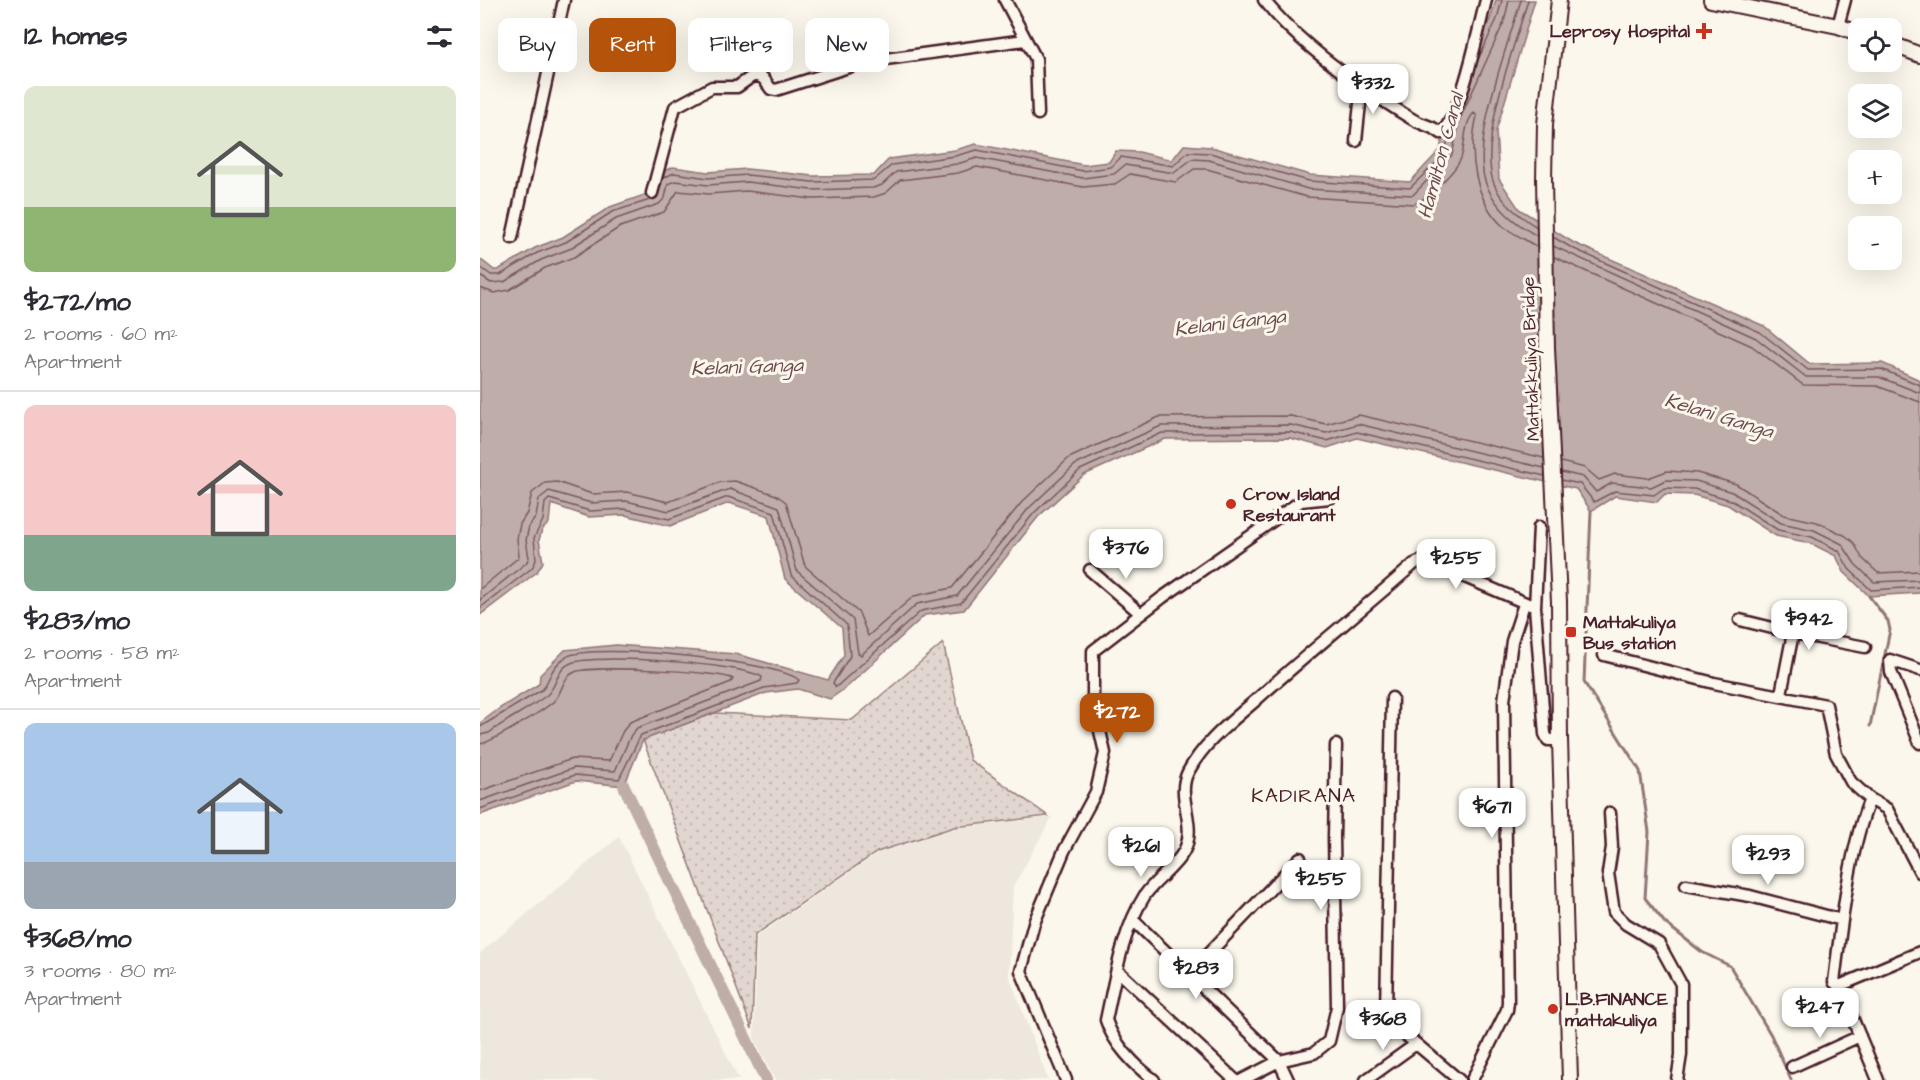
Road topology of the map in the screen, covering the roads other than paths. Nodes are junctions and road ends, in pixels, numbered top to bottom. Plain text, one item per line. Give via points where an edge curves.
1 (564, 0) edge
2 (1005, 0) edge
3 (1264, 0) edge
4 (1486, 0) edge
5 (1559, 0) edge
6 (1711, 0) edge
7 (1845, 0) edge
8 (1838, 26) junction
9 (1848, 30) edge
10 (1026, 40) junction
11 (1902, 48) edge
12 (1920, 55) edge
13 (1362, 85) junction
14 (1038, 114) dead end
15 (1356, 141) dead end
16 (652, 193) dead end
17 (512, 238) dead end
18 (1330, 498) dead end
19 (1539, 527) dead end
20 (1090, 570) dead end
21 (1524, 603) junction
22 (1535, 608) junction
23 (1141, 614) junction
24 (1740, 620) dead end
25 (1792, 633) junction
26 (1865, 647) dead end
27 (1604, 655) dead end
28 (1920, 670) edge
29 (1781, 694) junction
30 (1392, 698) dead end
31 (1560, 740) junction
32 (1920, 743) edge
33 (1336, 745) dead end
34 (1870, 799) junction
35 (1610, 813) dead end
36 (1300, 858) dead end
37 (1918, 864) edge
38 (1686, 885) dead end
39 (1133, 920) junction
40 (1842, 920) junction
41 (1920, 952) edge
42 (1117, 970) junction
43 (1189, 974) junction
44 (1839, 986) junction
45 (1860, 1036) junction
46 (1416, 1044) junction
47 (1279, 1061) junction
48 (1792, 1067) dead end
49 (1066, 1080) edge
50 (1155, 1080) edge
51 (1235, 1080) edge
52 (1242, 1080) edge
53 (1288, 1080) edge
54 (1366, 1080) edge
55 (1459, 1080) edge
56 (1472, 1080) edge
57 (1570, 1080) edge
58 (1677, 1080) edge
59 (1878, 1080) edge

1 - 17 street
2 - 10 street
3 - 13 street via 1287,26
4 - 13 street via 1458,102 1450,123 1441,133 1412,119
5 - 31 main road, Mattakkuliya Bridge via 1545,124 1544,211 1556,505
6 - 8 main road
7 - 8 street
8 - 9 main road
10 - 14 street via 1038,68
10 - 16 street via 864,62 776,90 764,78 754,75 732,89 712,87 675,107
11 - 12 main road
13 - 15 street
18 - 23 street via 1301,501
19 - 22 street
20 - 23 street
21 - 22 street
21 - 39 street via 1432,562 1414,564 1202,748 1183,784 1191,830 1189,840 1183,853 1145,895
21 - 56 street via 1512,641 1504,701 1508,1002
22 - 31 street via 1545,734 1548,740
23 - 49 street via 1093,651 1093,700 1105,753 1096,792 1034,923 1021,971
24 - 25 street
25 - 26 street
25 - 29 street
27 - 29 street via 1720,685
28 - 32 street via 1890,660 1891,672
29 - 34 street via 1826,705 1836,754 1851,782
30 - 46 street via 1386,1012 1389,1021
31 - 57 main road, Mattakkuliya Bridge
33 - 47 street via 1334,1023 1329,1041 1314,1053
34 - 37 street via 1887,809
34 - 40 street
35 - 58 street via 1612,847 1608,873 1614,912 1659,944 1681,984
36 - 43 street
38 - 40 street via 1750,896
39 - 42 street
39 - 43 street
40 - 44 street via 1834,982
41 - 44 street
42 - 50 street via 1106,1020 1109,1030 1125,1052
42 - 51 street
43 - 47 street
44 - 45 street
45 - 48 street
45 - 59 street
46 - 54 street
46 - 55 street
47 - 52 street
47 - 53 street

